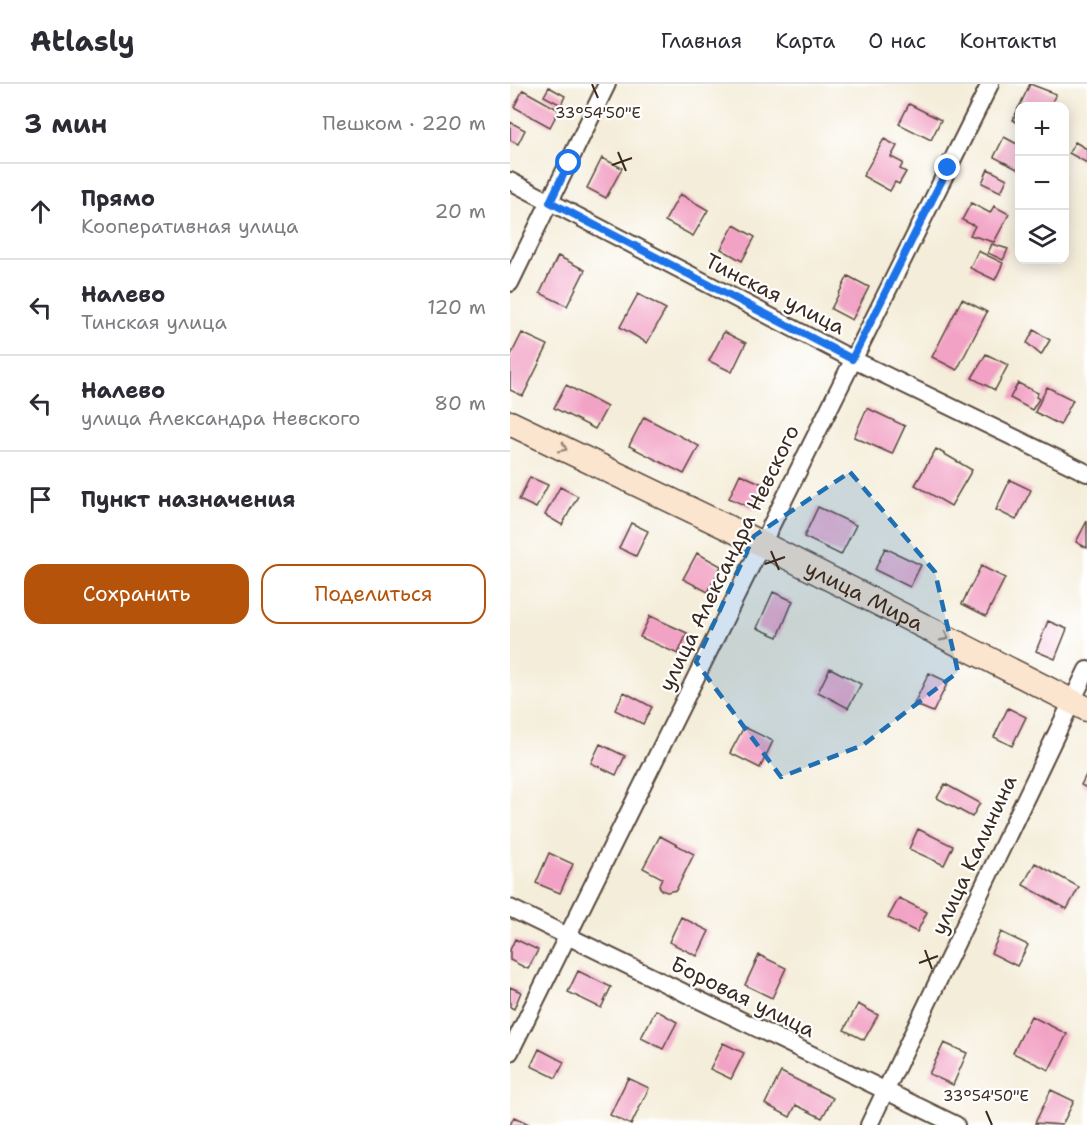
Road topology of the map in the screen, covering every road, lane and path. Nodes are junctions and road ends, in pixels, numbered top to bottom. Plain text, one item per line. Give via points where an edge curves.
1 (607, 84) edge
2 (990, 84) edge
3 (510, 181) edge
4 (550, 202) junction
5 (510, 283) edge
6 (852, 359) junction
7 (510, 423) edge
8 (1087, 473) edge
9 (760, 543) junction
10 (1087, 670) edge
11 (1080, 705) edge
12 (510, 908) edge
13 (567, 936) junction
14 (510, 1052) edge
15 (886, 1093) junction
16 (869, 1125) edge
17 (956, 1125) edge

1 - 4 street
2 - 6 street, улица Александра Невского
3 - 4 street, Тинская улица
4 - 5 street
4 - 6 street, Тинская улица
6 - 8 street, Тинская улица
6 - 9 street, улица Александра Невского
7 -> 9 main road, улица Мира
9 -> 11 main road, улица Мира
9 - 13 street, улица Александра Невского
10 - 11 street, улица Калинина
11 - 15 street, улица Калинина
12 - 13 street, Боровая улица
13 - 14 street, улица Александра Невского
13 - 15 street, Боровая улица
15 - 16 street, улица Калинина
15 - 17 street, Боровая улица

